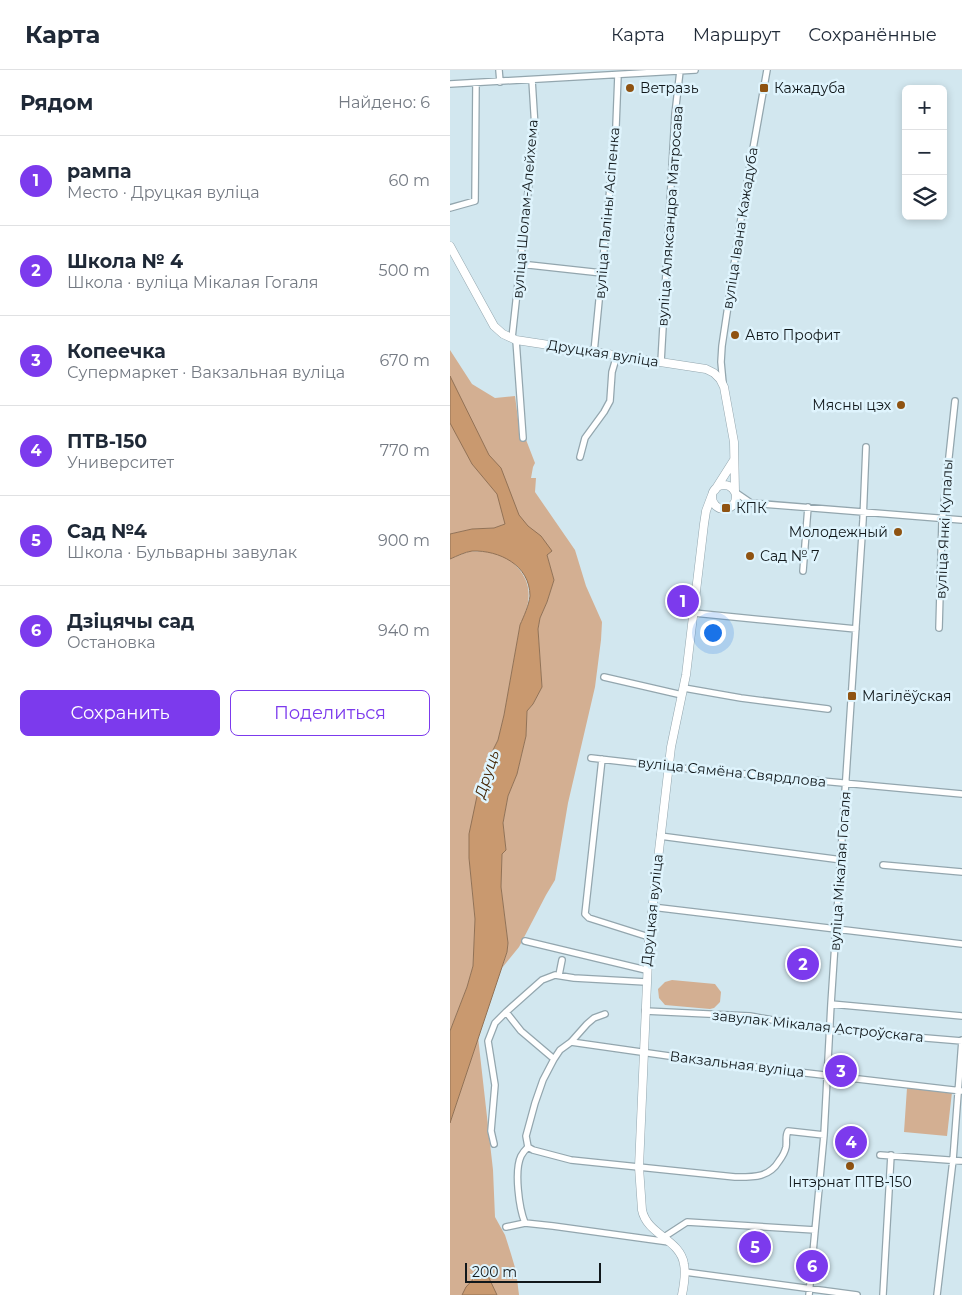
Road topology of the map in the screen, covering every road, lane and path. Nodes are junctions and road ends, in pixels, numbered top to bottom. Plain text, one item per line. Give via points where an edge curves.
1 (499, 70) edge
2 (695, 70) edge
3 (767, 70) edge
4 (680, 71) edge
5 (584, 73) edge
6 (618, 75) junction
7 (532, 80) junction
8 (500, 82) junction
9 (476, 83) junction
10 (450, 84) edge
11 (450, 208) edge
12 (450, 246) edge
13 (520, 264) junction
14 (602, 273) junction
15 (514, 339) junction
16 (594, 352) junction
17 (617, 355) junction
18 (661, 362) junction
19 (724, 387) junction
20 (955, 401) dead end
21 (523, 438) dead end
22 (866, 447) dead end
23 (580, 457) dead end
24 (734, 460) junction
25 (735, 492) junction
26 (713, 493) junction
27 (751, 503) junction
28 (730, 506) junction
29 (808, 507) junction
30 (721, 508) junction
31 (706, 511) junction
32 (864, 512) junction
33 (942, 519) junction
34 (962, 520) edge
35 (803, 571) dead end
36 (694, 613) junction
37 (939, 628) dead end
38 (856, 629) junction
39 (604, 677) dead end
40 (683, 691) junction
41 (828, 709) dead end
42 (591, 758) dead end
43 (602, 759) junction
44 (669, 767) junction
45 (846, 783) junction
46 (962, 794) edge
47 (660, 836) junction
48 (842, 860) junction
49 (883, 865) dead end
50 (962, 872) edge
51 (652, 906) junction
52 (836, 928) junction
53 (649, 937) junction
54 (525, 941) dead end
55 (962, 944) edge
56 (562, 960) dead end
57 (646, 970) junction
58 (558, 975) junction
59 (646, 982) junction
60 (831, 1004) junction
61 (644, 1011) junction
62 (506, 1012) junction
63 (605, 1014) dead end
64 (962, 1016) edge
65 (830, 1030) junction
66 (962, 1040) edge
67 (572, 1042) junction
68 (643, 1053) junction
69 (554, 1059) junction
70 (828, 1075) junction
71 (960, 1091) edge
72 (824, 1135) junction
73 (494, 1144) dead end
74 (528, 1147) junction
75 (880, 1155) dead end
76 (891, 1156) junction
77 (953, 1160) junction
78 (962, 1161) edge
79 (639, 1167) junction
80 (525, 1224) junction
81 (506, 1227) dead end
82 (816, 1230) junction
83 (655, 1231) junction
84 (664, 1237) junction
85 (644, 1238) junction
86 (671, 1242) junction
87 (685, 1272) junction
88 (810, 1288) junction
89 (682, 1295) edge
90 (809, 1295) edge
91 (857, 1295) edge
92 (882, 1295) edge
93 (936, 1295) edge

1 - 8 street
2 - 4 street
3 - 19 street, вуліца Івана Кажадуба via 722,346
4 - 6 street
4 - 18 street, вуліца Аляксандра Матросава
5 - 6 street
5 - 7 street
6 - 14 street, вуліца Паліны Асіпенка
7 - 8 street
7 - 13 street, вуліца Шолам-Алейхема via 535,128
8 - 9 street
9 - 10 street
9 - 11 street via 476,201
12 - 15 main road, Друцкая вуліца via 494,326
13 - 14 street
13 - 15 street, вуліца Шолам-Алейхема
14 - 16 street, вуліца Паліны Асіпенка
15 - 16 main road, Друцкая вуліца
15 - 21 street, вуліца Шолам-Алейхема
16 - 17 main road, Друцкая вуліца
17 - 18 main road, Друцкая вуліца
17 - 23 street via 610,401 585,438
18 - 19 main road, Друцкая вуліца via 706,369 720,378
19 - 24 main road
20 - 33 street, вуліца Янкі Купалы
22 - 32 street, вуліца Мікалая Гогаля
24 - 25 main road
24 - 26 main road, Друцкая вуліца
25 - 26 main road via 724,486
25 - 27 street
25 - 28 main road via 736,500
26 - 30 main road via 714,505
26 - 31 main road, Друцкая вуліца
27 - 28 street
27 - 29 street
28 - 30 main road
29 - 32 street
29 - 35 street
30 - 31 main road
31 - 36 main road, Друцкая вуліца
32 - 33 street
32 - 38 street, вуліца Мікалая Гогаля
33 - 34 street
33 - 37 street, вуліца Янкі Купалы
36 - 38 street
36 - 40 main road, Друцкая вуліца
38 - 45 street, вуліца Мікалая Гогаля
39 - 40 street
40 - 41 street
40 - 44 main road, Друцкая вуліца
42 - 43 street, вуліца Сямёна Свярдлова
43 - 44 street, вуліца Сямёна Свярдлова
43 - 53 street via 585,911 589,918
44 - 45 street, вуліца Сямёна Свярдлова
44 - 47 main road, Друцкая вуліца
45 - 46 street, вуліца Сямёна Свярдлова
45 - 48 street, вуліца Мікалая Гогаля
47 - 48 street
47 - 51 main road, Друцкая вуліца
48 - 52 street, вуліца Мікалая Гогаля
49 - 50 street
51 - 52 street
51 - 53 main road, Друцкая вуліца
52 - 55 street
52 - 60 street, вуліца Мікалая Гогаля
53 - 57 main road, Друцкая вуліца
54 - 57 street
56 - 58 street
57 - 59 main road, Друцкая вуліца
58 - 59 street
58 - 62 street via 542,980
59 - 61 main road, Друцкая вуліца
60 - 64 street
60 - 65 street, вуліца Мікалая Гогаля
61 - 65 street, завулак Мікалая Астроўскага via 750,1016
61 - 68 main road, Друцкая вуліца
62 - 69 street via 521,1031
62 - 73 street via 494,1024 488,1041 495,1085 491,1131
63 - 67 street via 594,1018
65 - 66 street, завулак Мікалая Астроўскага
65 - 70 street, вуліца Мікалая Гогаля
66 - 71 street
67 - 68 street, Вакзальная вуліца
67 - 69 street
68 - 70 street, Вакзальная вуліца
68 - 79 main road, Друцкая вуліца
69 - 74 street via 536,1102 526,1136
70 - 71 street, Вакзальная вуліца
70 - 72 street, вуліца Мікалая Гогаля
71 - 77 street
72 - 79 street via 788,1131 786,1147 775,1167 759,1176 735,1177
72 - 82 street, вуліца Мікалая Гогаля
74 - 79 street via 571,1160
74 - 80 street via 519,1161 519,1198
75 - 76 street
76 - 77 street
76 - 92 street
77 - 78 street
77 - 93 street
79 - 83 main road, Друцкая вуліца via 643,1215
80 - 81 street
80 - 85 street
82 - 84 street via 686,1222
82 - 88 street, вуліца Мікалая Гогаля
83 - 84 main road, Друцкая вуліца
83 - 85 street
84 - 86 main road, Друцкая вуліца
85 - 86 street
86 - 87 main road, Друцкая вуліца via 680,1252
87 - 88 street
87 - 89 main road, Друцкая вуліца
88 - 90 street, вуліца Мікалая Гогаля
88 - 91 street

